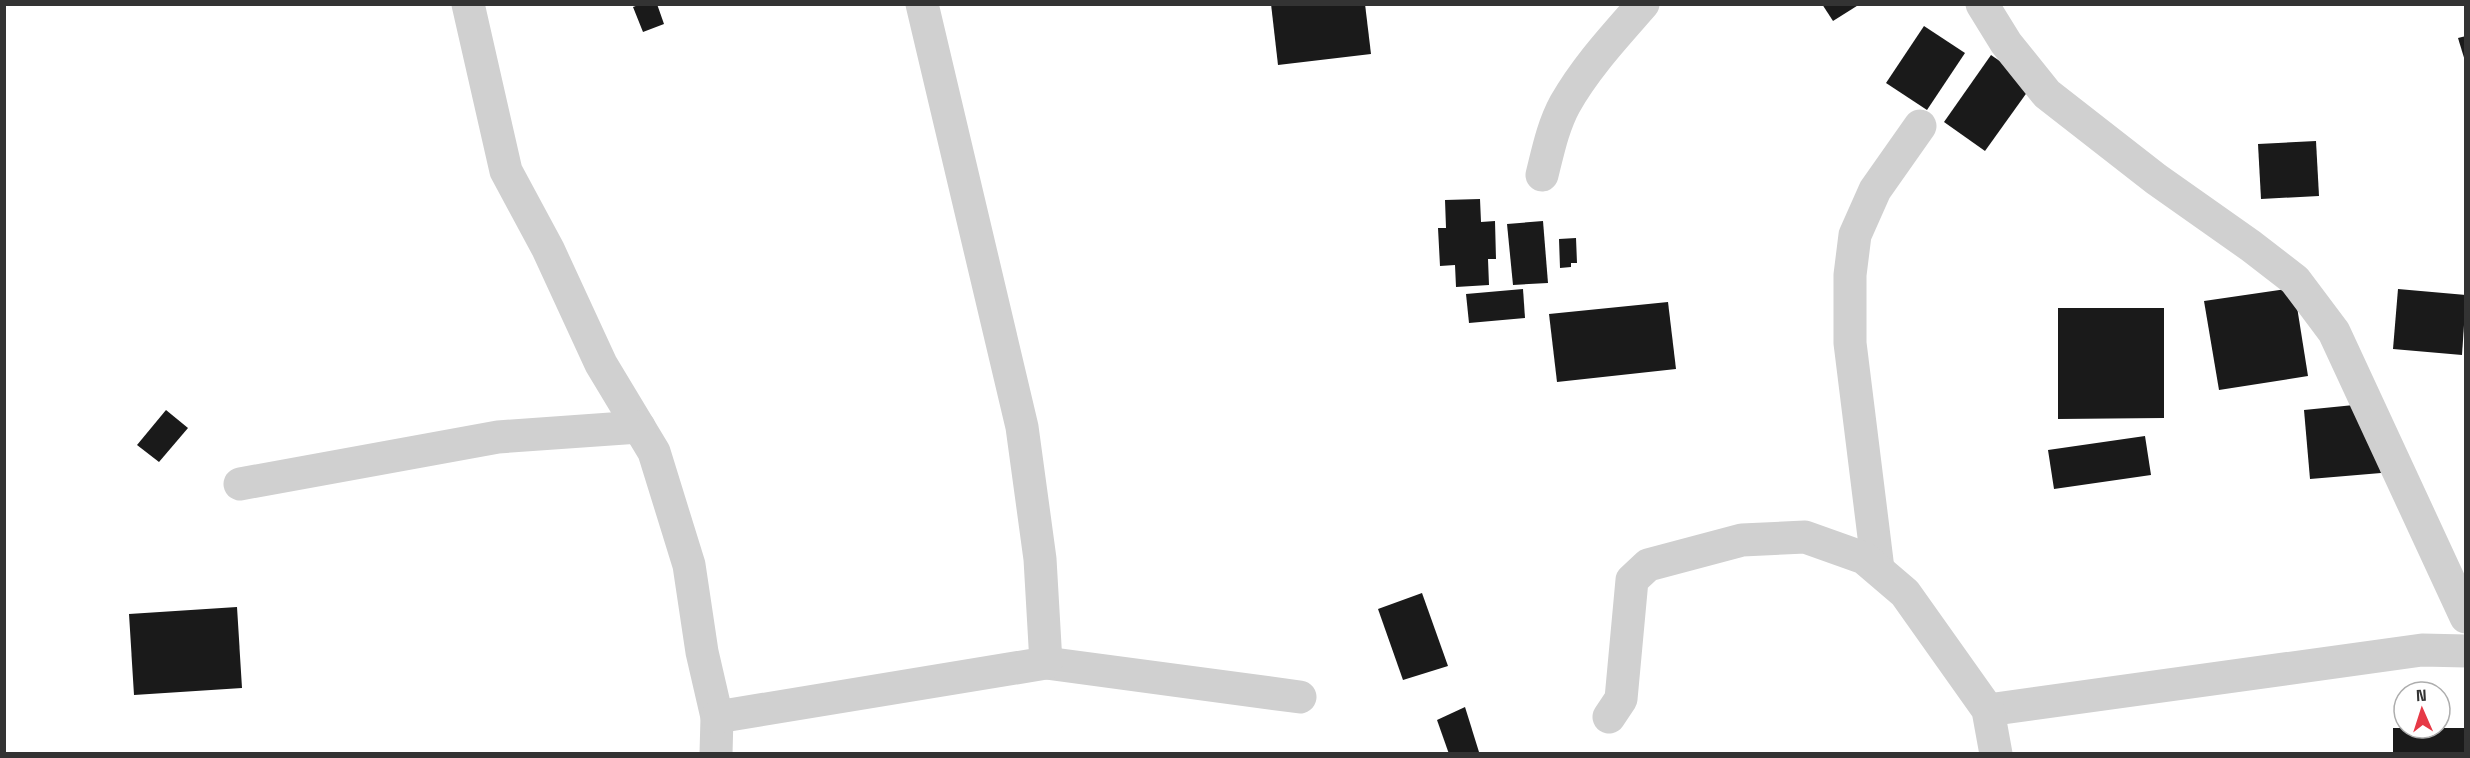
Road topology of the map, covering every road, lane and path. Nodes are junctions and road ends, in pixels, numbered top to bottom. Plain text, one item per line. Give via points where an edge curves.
1 (468, 4) edge
2 (922, 4) edge
3 (1643, 4) edge
4 (1982, 4) edge
5 (1920, 126) dead end
6 (1542, 175) dead end
7 (639, 427) junction
8 (240, 484) dead end
9 (1878, 569) junction
10 (2466, 617) edge
11 (2466, 651) edge
12 (1046, 663) junction
13 (1300, 697) dead end
14 (1988, 710) junction
15 (717, 717) junction
16 (1609, 717) dead end
17 (716, 753) edge
18 (1996, 753) edge

1 - 7 street via 506,171 548,249 601,364
2 - 12 street via 1022,427 1040,559
3 - 6 street via 1593,62 1565,105 1550,139
4 - 10 street via 2006,43 2047,94 2295,280 2334,332
5 - 9 street via 1875,190 1856,235 1850,275 1850,343
7 - 8 street via 498,437
7 - 15 street via 654,452 689,565
9 - 14 street via 1905,593
9 - 16 street via 1864,558 1805,537 1742,540 1648,564 1632,580 1620,699
11 - 14 street via 2422,650
12 - 13 street
12 - 15 street
14 - 18 street
15 - 17 street

